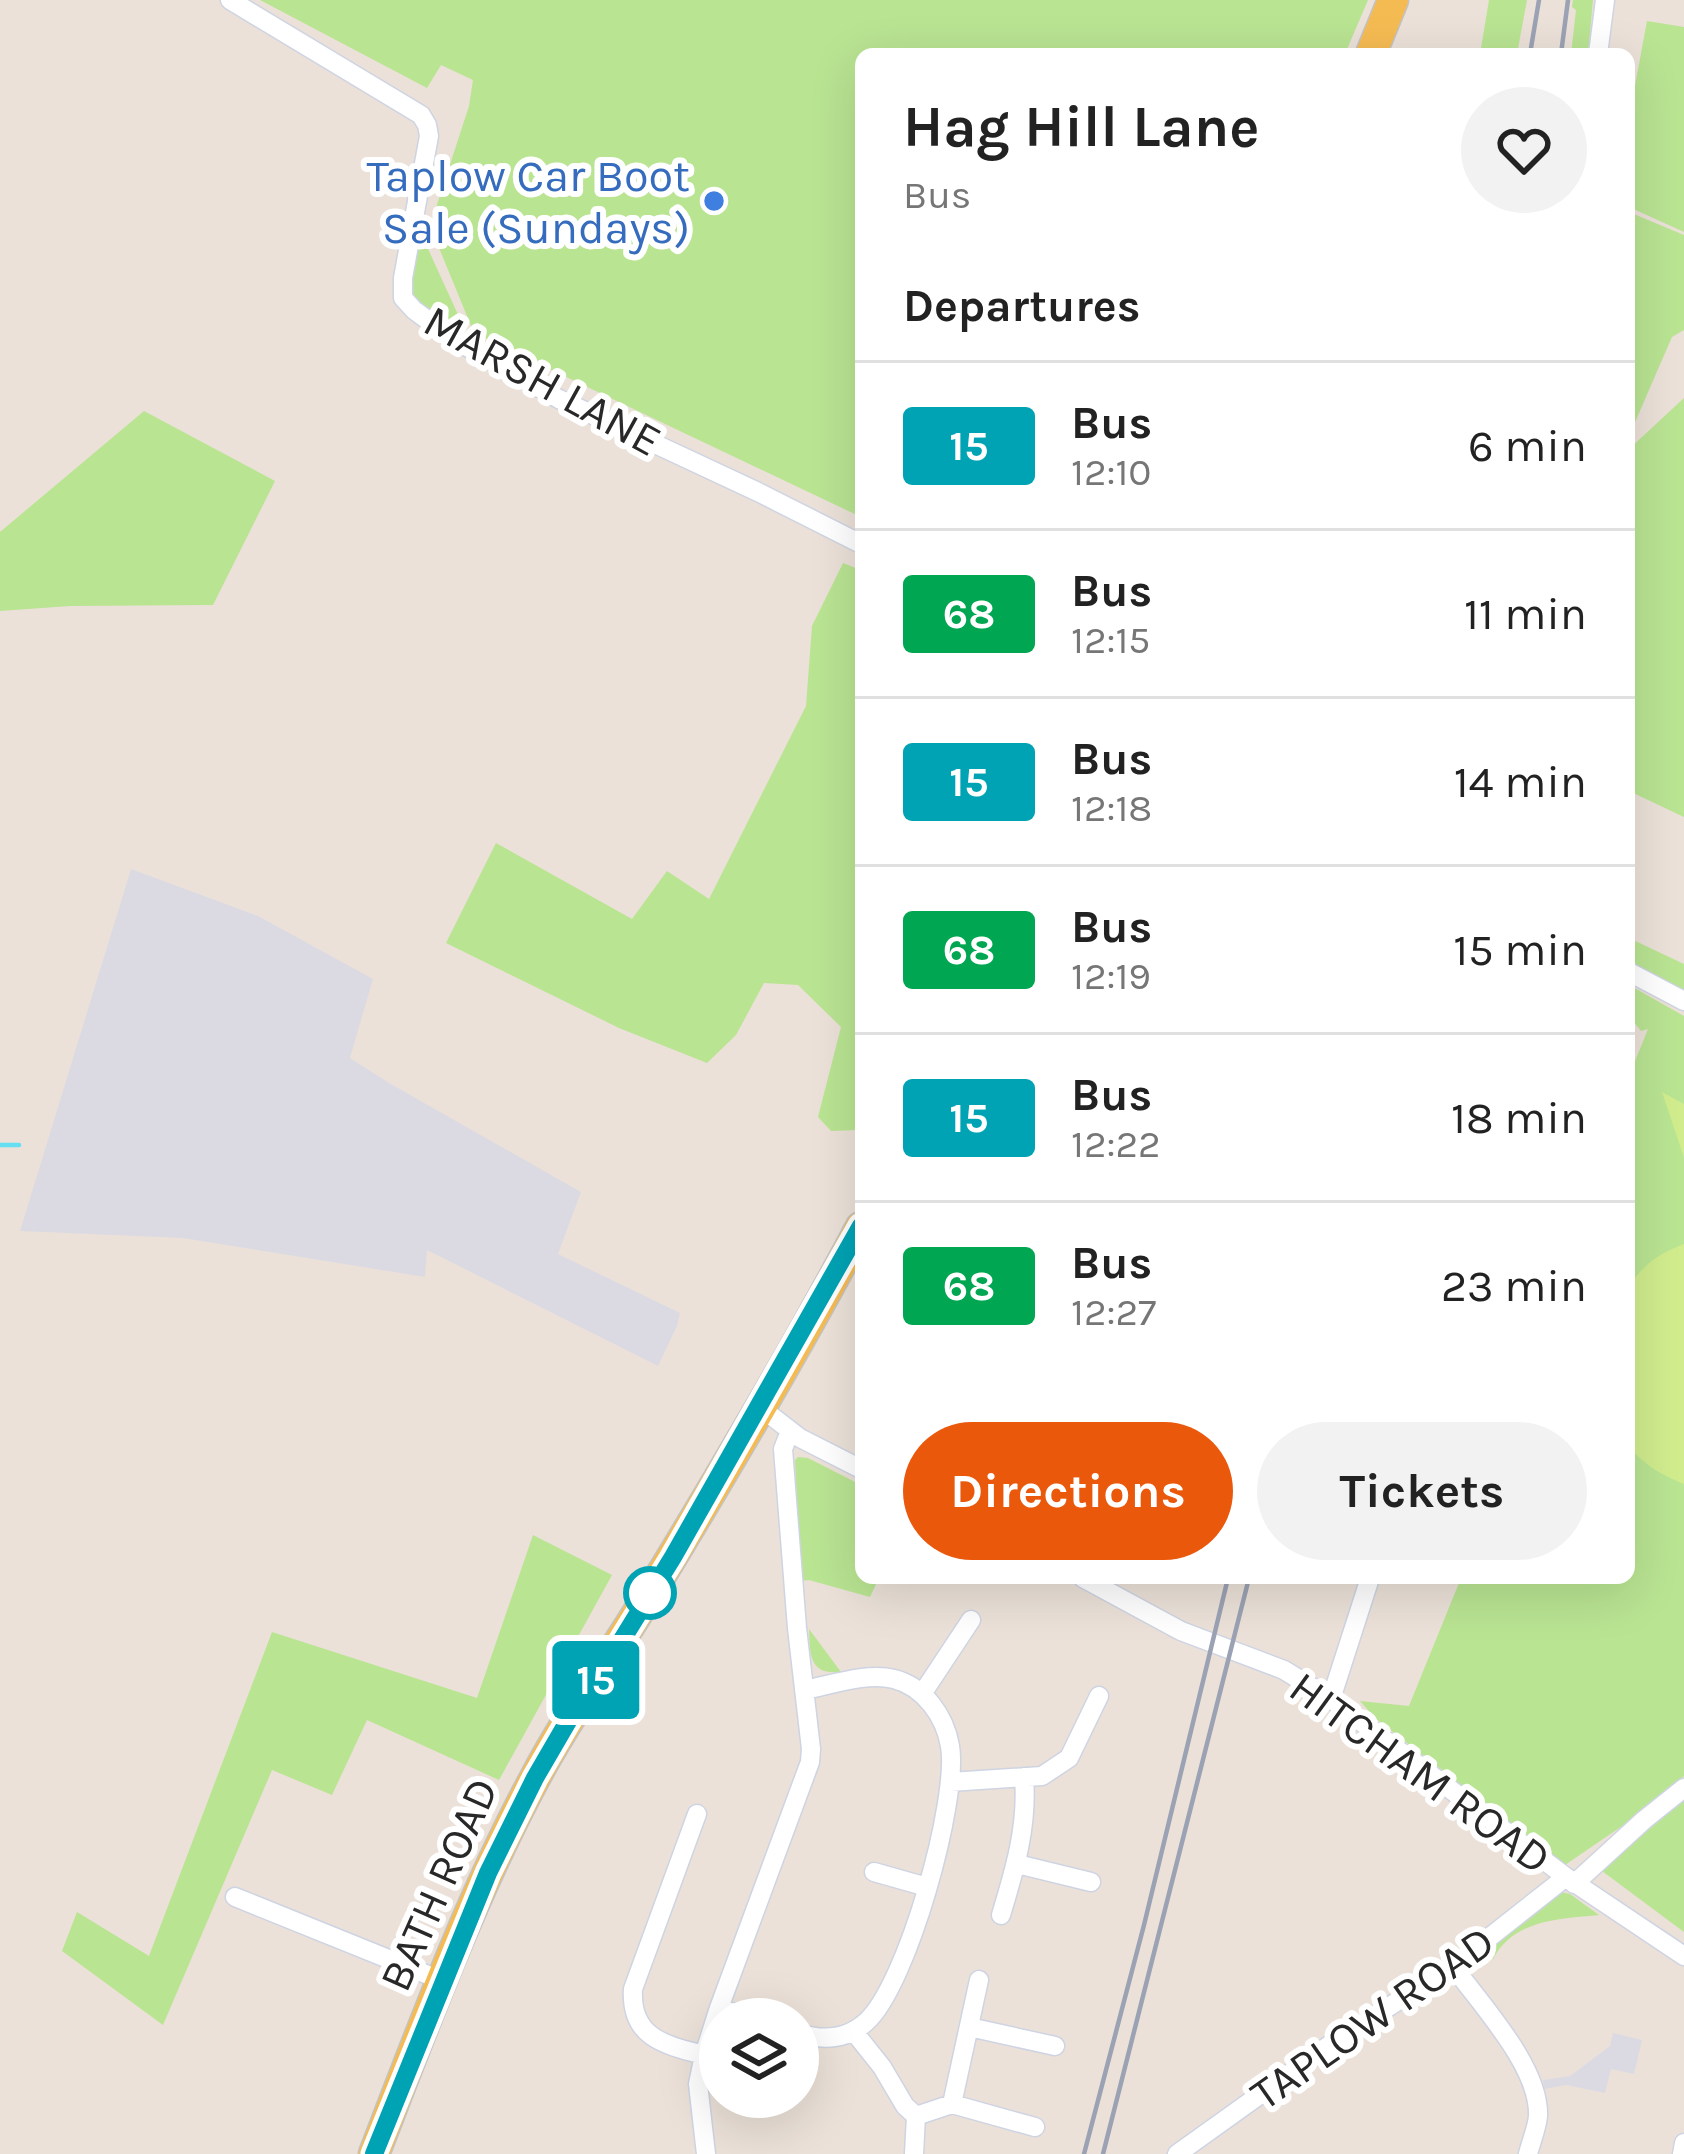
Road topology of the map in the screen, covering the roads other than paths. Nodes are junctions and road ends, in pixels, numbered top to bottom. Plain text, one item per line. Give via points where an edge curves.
1 (230, 0) edge
2 (1393, 0) edge
3 (1605, 0) edge
4 (1373, 48) edge
5 (1599, 48) edge
6 (855, 541) edge
7 (1635, 975) edge
8 (1684, 1001) edge
9 (855, 1238) edge
10 (760, 1407) junction
11 (790, 1431) junction
12 (855, 1466) edge
13 (1093, 1584) edge
14 (1368, 1584) edge
15 (971, 1620) dead end
16 (804, 1690) junction
17 (922, 1694) junction
18 (1099, 1696) dead end
19 (1331, 1699) junction
20 (1024, 1778) junction
21 (950, 1781) junction
22 (1684, 1788) edge
23 (698, 1814) dead end
24 (1017, 1864) junction
25 (874, 1872) dead end
26 (1570, 1881) junction
27 (1091, 1882) dead end
28 (927, 1887) junction
29 (235, 1897) dead end
30 (1001, 1915) dead end
31 (1684, 1956) edge
32 (1453, 1966) junction
33 (979, 1980) dead end
34 (443, 1982) junction
35 (722, 1998) edge
36 (969, 2027) junction
37 (854, 2032) junction
38 (819, 2036) edge
39 (1055, 2045) dead end
40 (699, 2054) edge
41 (952, 2104) junction
42 (916, 2116) junction
43 (702, 2118) edge
44 (1035, 2127) dead end
45 (1684, 2143) edge
46 (374, 2154) edge
47 (706, 2154) edge
48 (914, 2154) edge
49 (1177, 2154) edge
50 (1528, 2154) edge
51 (1682, 2154) edge

1 - 6 street, MARSH LANE via 427,124 403,278 403,298 414,310 559,399
2 - 4 main road
3 - 5 street
7 - 8 street
9 - 10 main road, BATH ROAD
10 - 11 street
10 - 34 main road, BATH ROAD via 535,1778
11 - 12 street
11 - 16 street via 783,1449
13 - 19 street, HITCHAM ROAD
14 - 19 street
15 - 17 street
16 - 17 street via 880,1678
16 - 35 street via 810,1762
17 - 21 street via 943,1718
18 - 20 street via 1069,1758
19 - 26 street, HITCHAM ROAD
20 - 21 street
20 - 24 street
21 - 28 street
22 - 26 street, TAPLOW ROAD
23 - 40 street via 632,1998 646,2032
24 - 27 street
24 - 30 street
25 - 28 street
26 - 31 street, HITCHAM ROAD
26 - 32 street, TAPLOW ROAD
28 - 37 street via 886,1995
29 - 34 street
32 - 49 street, TAPLOW ROAD
32 - 50 street via 1534,2087 1538,2117
33 - 36 street
34 - 46 main road, BATH ROAD
36 - 39 street
36 - 41 street
37 - 38 street
37 - 42 street
41 - 42 street
41 - 44 street
42 - 48 street
43 - 47 street
45 - 51 street

